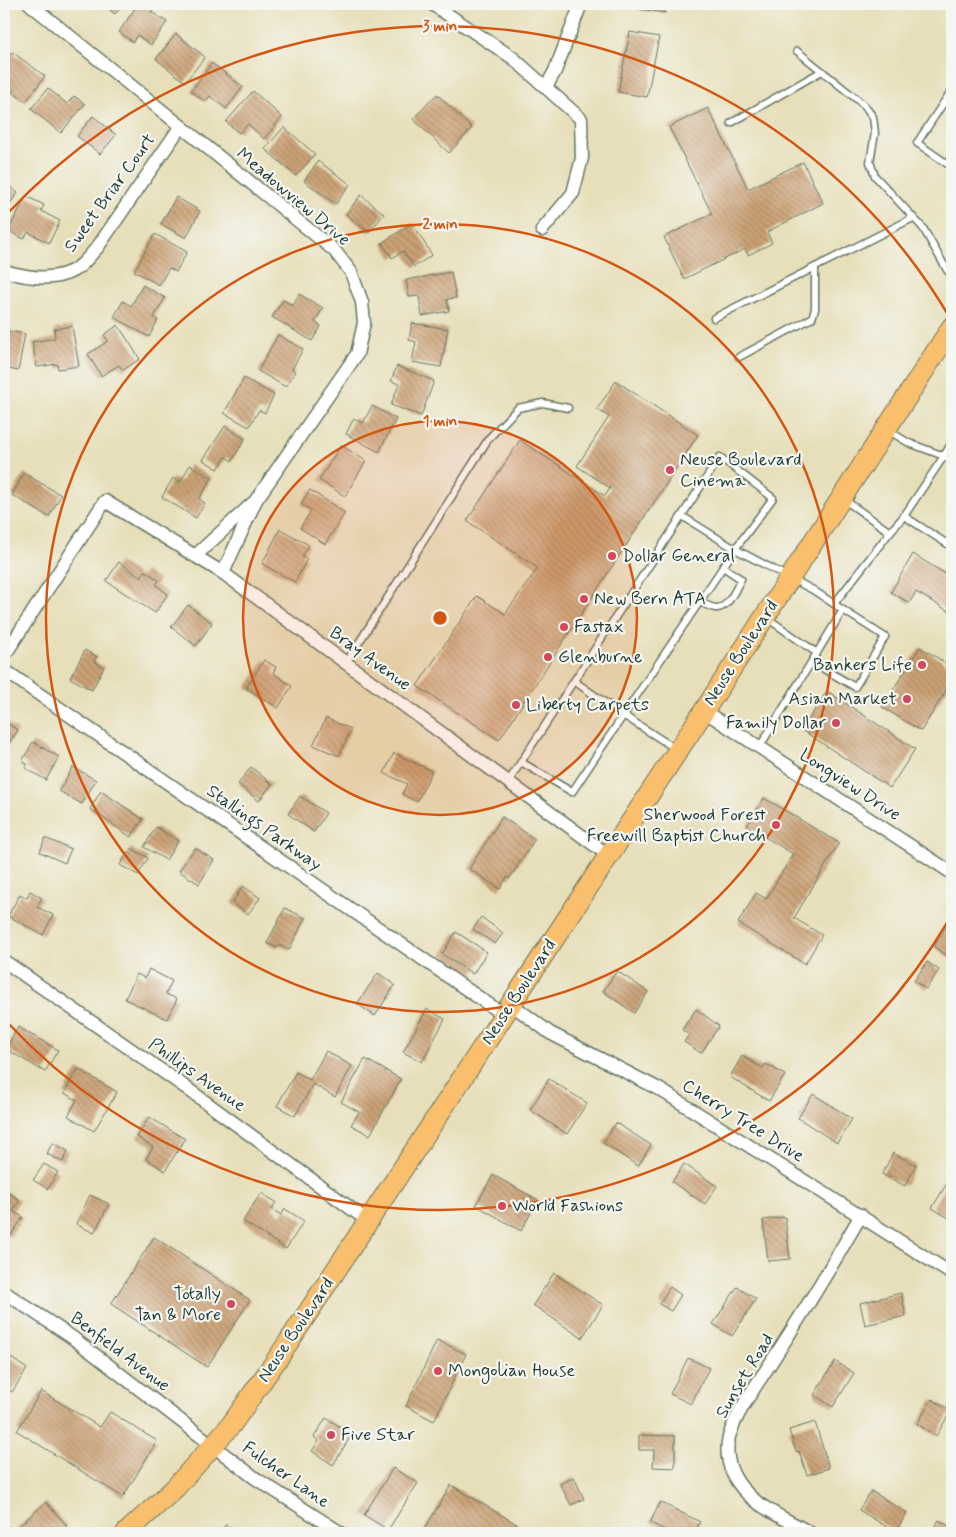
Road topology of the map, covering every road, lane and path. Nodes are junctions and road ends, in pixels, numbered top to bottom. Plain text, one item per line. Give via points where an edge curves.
1 (30, 4) edge
2 (432, 4) edge
3 (581, 4) edge
4 (797, 51) dead end
5 (822, 71) junction
6 (546, 87) junction
7 (952, 90) edge
8 (731, 123) dead end
9 (181, 126) junction
10 (952, 167) edge
11 (913, 218) junction
12 (542, 230) dead end
13 (814, 267) junction
14 (4, 271) edge
15 (952, 276) edge
16 (714, 318) dead end
17 (952, 327) edge
18 (739, 357) dead end
19 (568, 408) dead end
20 (886, 430) junction
21 (952, 442) edge
22 (944, 456) junction
23 (952, 461) edge
24 (841, 498) junction
25 (256, 500) junction
26 (682, 516) junction
27 (904, 516) junction
28 (890, 532) junction
29 (951, 544) edge
30 (735, 549) junction
31 (195, 556) junction
32 (723, 567) junction
33 (222, 573) junction
34 (789, 578) junction
35 (700, 602) junction
36 (834, 604) junction
37 (843, 610) junction
38 (764, 616) junction
39 (817, 653) junction
40 (4, 656) edge
41 (812, 662) junction
42 (346, 663) junction
43 (4, 670) edge
44 (574, 681) junction
45 (704, 711) junction
46 (624, 715) junction
47 (760, 748) junction
48 (677, 749) junction
49 (521, 762) junction
50 (508, 782) junction
51 (608, 855) junction
52 (951, 870) edge
53 (4, 961) edge
54 (508, 1010) junction
55 (861, 1215) junction
56 (368, 1221) junction
57 (952, 1274) edge
58 (4, 1292) edge
59 (213, 1444) junction
60 (126, 1533) edge
61 (341, 1533) edge
62 (810, 1533) edge

1 - 9 street, Meadowview Drive
2 - 6 street via 513,58
3 - 6 street
4 - 5 lane
5 - 8 lane
5 - 11 lane via 864,104 873,117 875,133 870,162 875,176
6 - 12 street via 581,119 582,158 573,193
7 - 10 lane via 917,143
9 - 14 street, Sweet Briar Court via 80,266 58,277 26,278
9 - 25 street, Meadowview Drive via 334,250 351,272 362,302 364,323 357,354
11 - 13 lane
11 - 15 lane via 924,228
13 - 16 lane
13 - 18 lane via 815,309 812,318
17 - 20 main road, Neuse Boulevard
19 - 42 lane via 543,402 518,408 489,438
20 - 22 lane
20 - 24 main road, Neuse Boulevard
21 - 22 lane
22 - 23 lane
22 - 27 lane
24 - 28 lane
24 - 34 main road, Neuse Boulevard
25 - 31 street, Meadowview Drive
25 - 33 street, Meadowview Drive
26 - 30 lane
26 - 30 lane via 720,457 773,498
26 - 44 lane
27 - 28 lane
27 - 29 lane
28 - 36 lane
30 - 32 lane
30 - 34 lane
31 - 33 street, Bray Avenue
31 - 40 street, Bray Avenue via 105,501
32 - 35 lane
32 - 35 lane via 741,579 731,598 715,608
33 - 42 street, Bray Avenue
34 - 36 lane
34 - 38 main road, Neuse Boulevard
35 - 46 lane
36 - 37 lane
37 - 39 lane
37 - 41 lane via 885,637 856,687
38 - 39 lane
38 - 45 main road, Neuse Boulevard
39 - 41 lane
41 - 47 lane
42 - 50 street, Bray Avenue
43 - 54 street, Stallings Parkway
44 - 46 lane
44 - 49 lane
45 - 47 street, Longview Drive
45 - 48 main road, Neuse Boulevard
46 - 48 lane
46 - 49 lane via 572,792
47 - 52 street, Longview Drive
48 - 51 main road, Neuse Boulevard
49 - 50 lane
50 - 51 street, Bray Avenue
51 - 54 main road, Neuse Boulevard
53 - 56 street, Phillips Avenue via 185,1087
54 - 55 street, Cherry Tree Drive via 659,1089
54 - 56 main road, Neuse Boulevard
55 - 57 street, Cherry Tree Drive
55 - 62 street, Sunset Road via 742,1409 729,1437 732,1473 745,1492 763,1507
56 - 59 main road, Neuse Boulevard via 280,1355
58 - 59 street, Benfield Avenue via 73,1338
59 - 60 main road, Neuse Boulevard via 174,1488
59 - 61 street, Fulcher Lane via 255,1478

